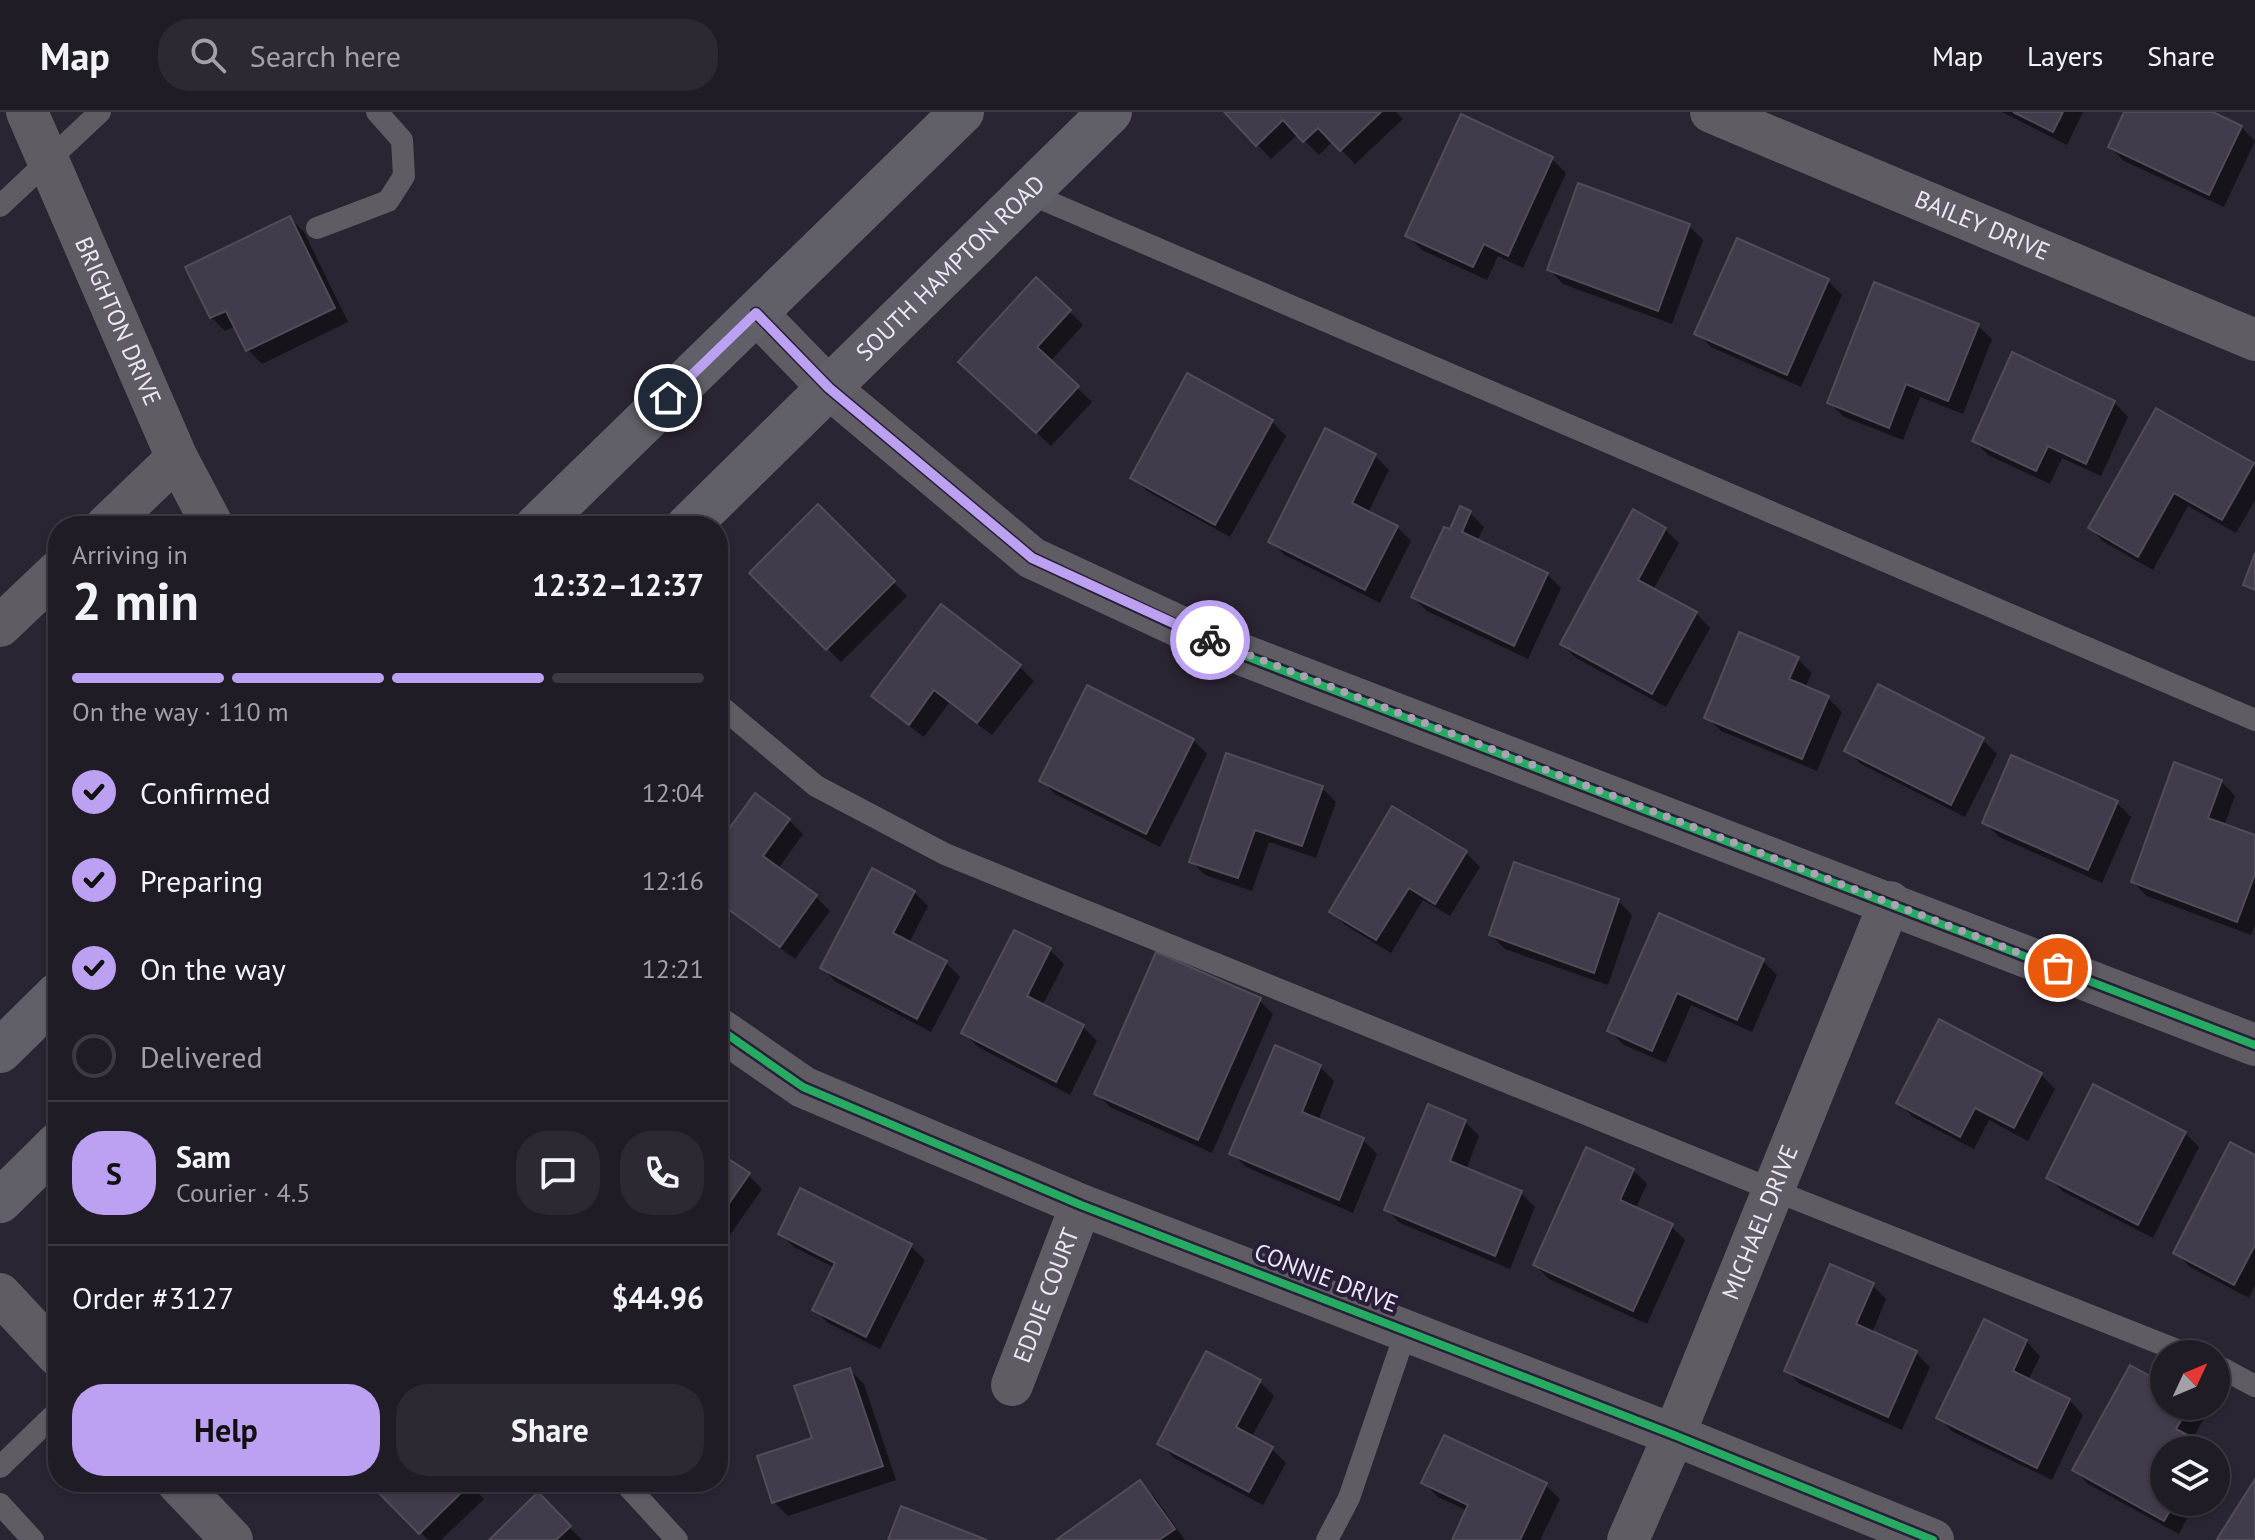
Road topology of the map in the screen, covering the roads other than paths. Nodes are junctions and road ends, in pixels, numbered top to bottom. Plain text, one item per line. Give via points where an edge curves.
1 (27, 112) edge
2 (100, 112) edge
3 (377, 112) edge
4 (962, 112) edge
5 (1110, 112) edge
6 (1711, 112) edge
7 (48, 160) junction
8 (1028, 193) junction
9 (0, 206) edge
10 (317, 228) dead end
11 (756, 313) junction
12 (2255, 340) edge
13 (829, 388) junction
14 (177, 458) junction
15 (116, 516) edge
16 (208, 516) edge
17 (547, 516) edge
18 (698, 516) edge
19 (48, 580) edge
20 (0, 626) edge
21 (728, 712) edge
22 (2255, 720) edge
23 (1890, 902) junction
24 (48, 1004) edge
25 (728, 1035) edge
26 (2255, 1045) edge
27 (0, 1051) edge
28 (48, 1154) edge
29 (1773, 1190) junction
30 (0, 1201) edge
31 (1081, 1205) junction
32 (0, 1294) edge
33 (1406, 1331) junction
34 (2152, 1340) edge
35 (48, 1345) edge
36 (2230, 1373) edge
37 (1012, 1385) dead end
38 (2255, 1386) edge
39 (48, 1421) edge
40 (1674, 1435) junction
41 (0, 1467) edge
42 (186, 1492) edge
43 (633, 1492) edge
44 (0, 1504) edge
45 (33, 1540) edge
46 (232, 1540) edge
47 (677, 1540) edge
48 (1327, 1540) edge
49 (1628, 1540) edge
50 (1933, 1540) edge

1 - 7 street, BRIGHTON DRIVE
2 - 7 lane
3 - 10 lane via 402,140 404,176 388,201
4 - 11 main road
5 - 8 main road, SOUTH HAMPTON ROAD
6 - 12 street, BAILEY DRIVE
7 - 9 lane
7 - 14 street, BRIGHTON DRIVE
8 - 13 main road, SOUTH HAMPTON ROAD
8 - 22 lane
11 - 13 street
11 - 17 main road
13 - 18 main road, SOUTH HAMPTON ROAD
13 - 23 street via 1032,558 1230,650
14 - 15 street
14 - 16 street, BRIGHTON DRIVE
19 - 20 street
21 - 29 lane via 816,786 945,854
23 - 26 street
23 - 29 street, MICHAEL DRIVE
24 - 27 main road
25 - 31 street, CONNIE DRIVE via 803,1087
28 - 30 main road
29 - 34 lane
29 - 40 street, MICHAEL DRIVE
31 - 33 street, CONNIE DRIVE
31 - 37 street, EDDIE COURT
32 - 35 street
33 - 40 street, CONNIE DRIVE
33 - 48 lane via 1349,1498
36 - 38 lane
39 - 41 lane
40 - 49 street, MICHAEL DRIVE
40 - 50 street, CONNIE DRIVE
42 - 46 street
43 - 47 lane
44 - 45 lane

